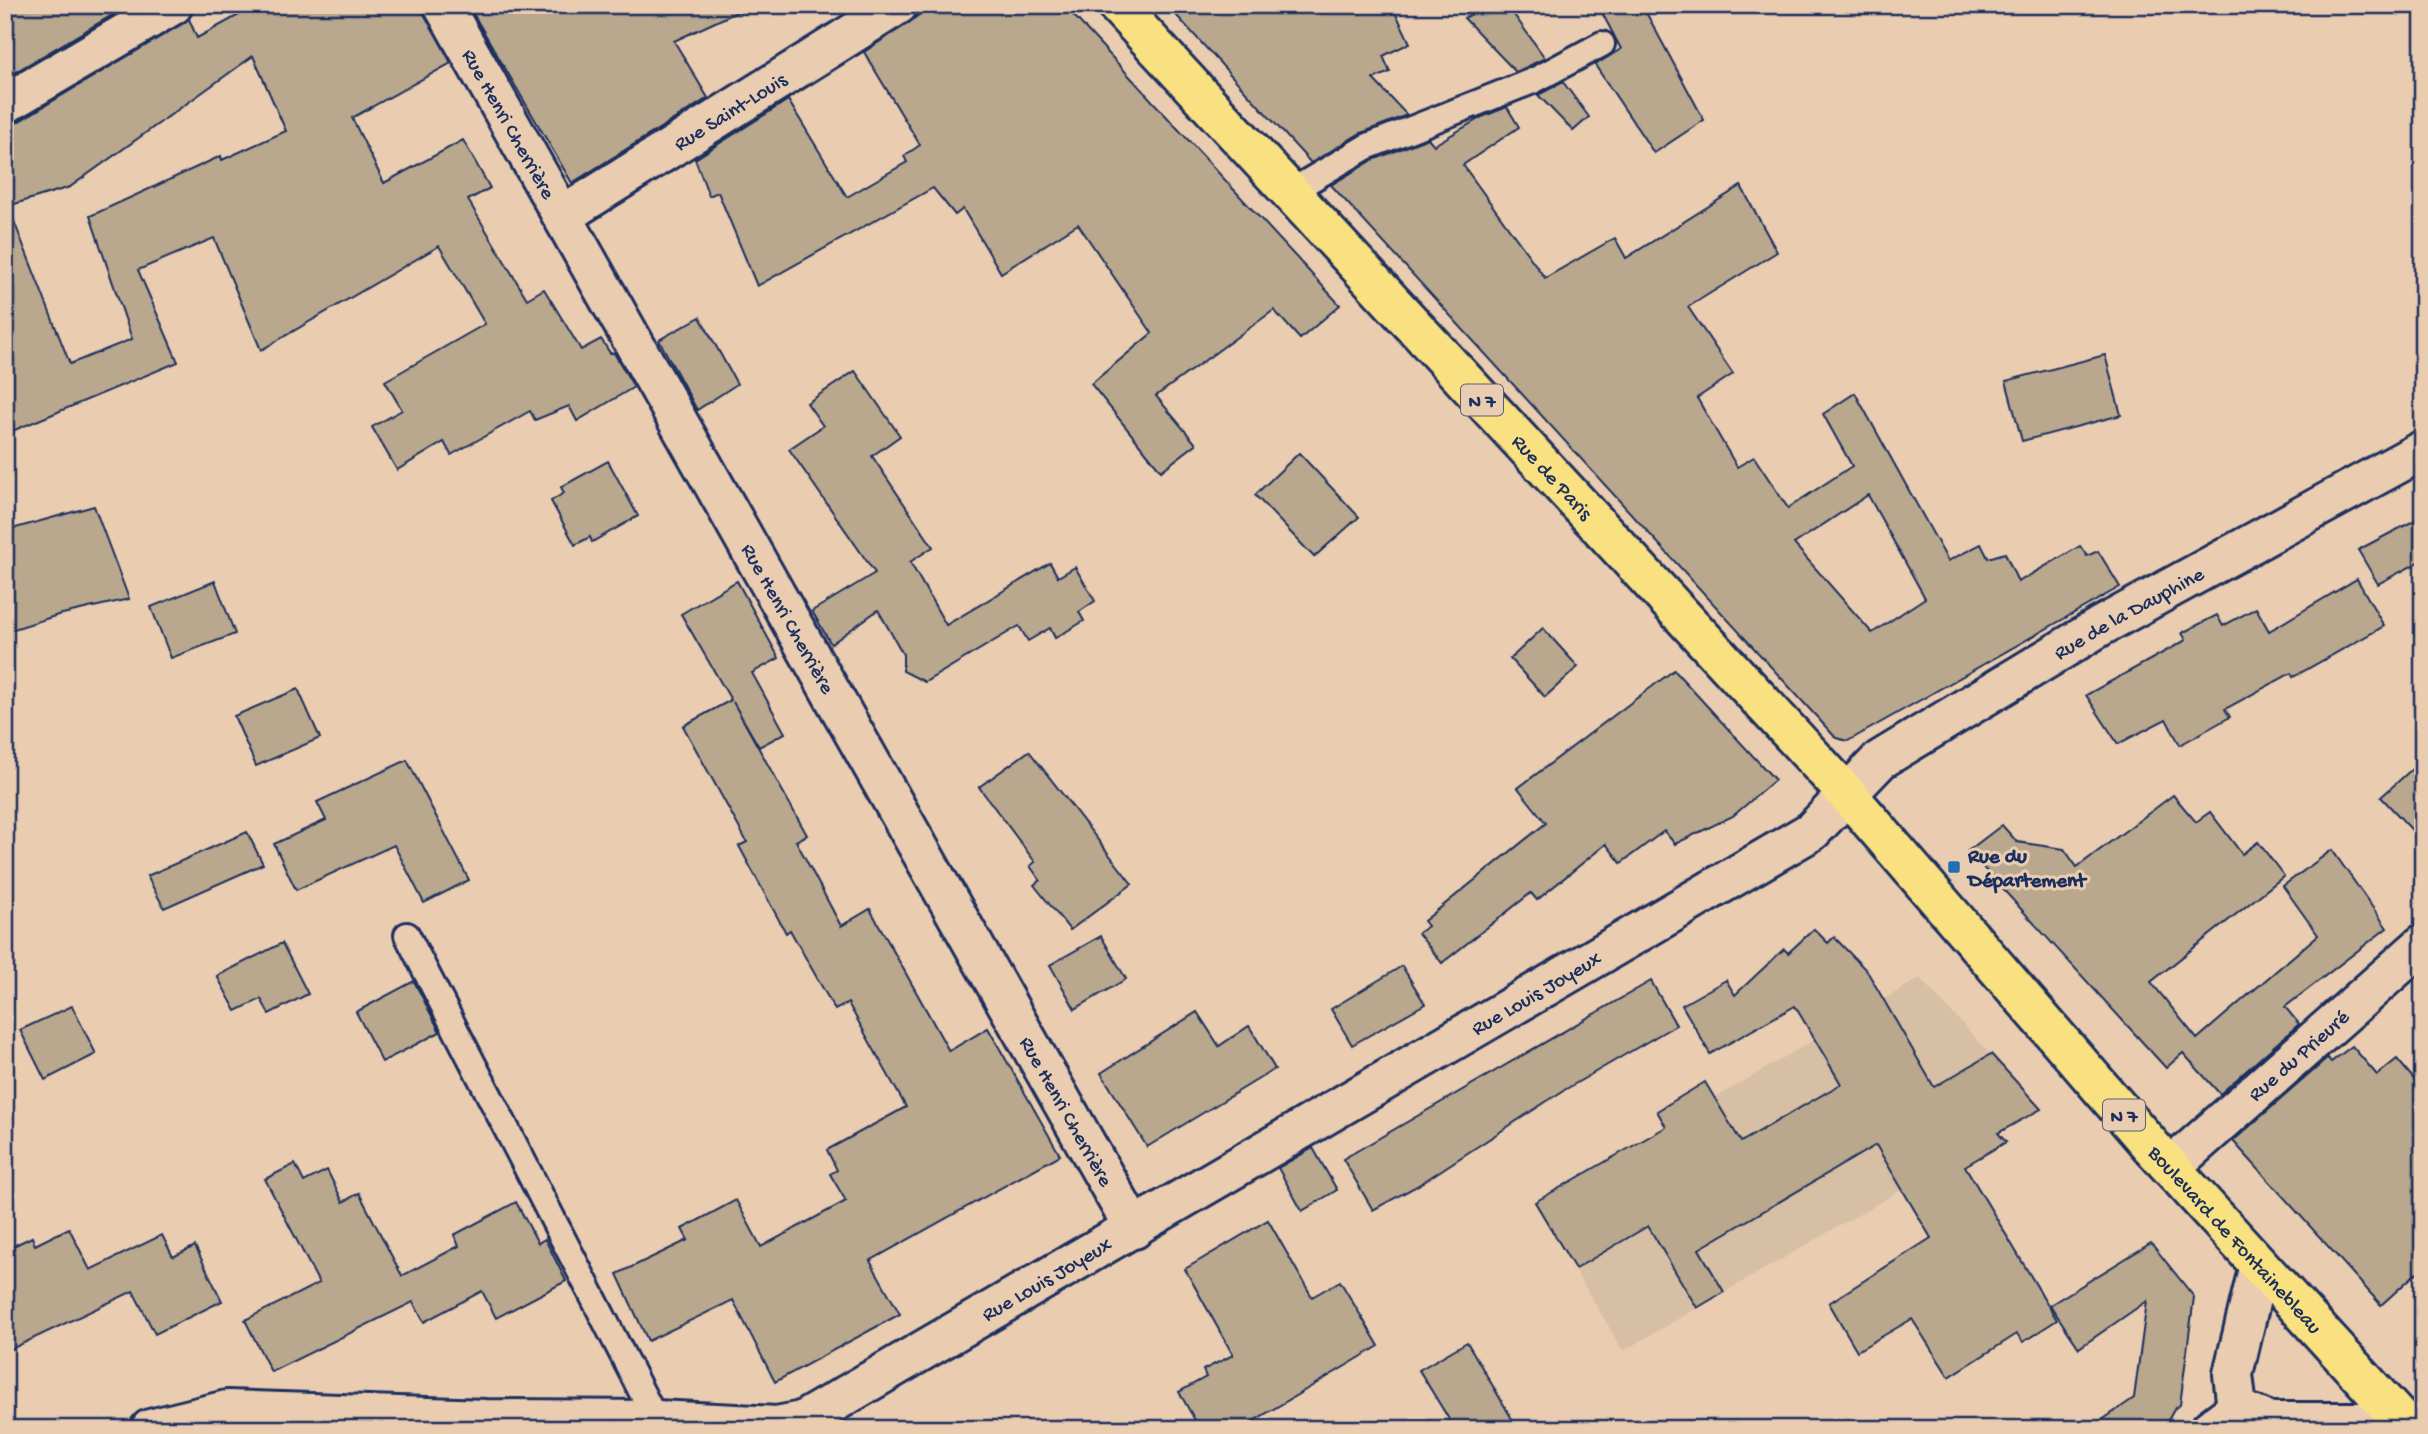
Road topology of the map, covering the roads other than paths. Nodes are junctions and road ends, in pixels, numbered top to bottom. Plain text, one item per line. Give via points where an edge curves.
1 (173, 5) edge
2 (443, 5) edge
3 (898, 5) edge
4 (1117, 5) edge
5 (1602, 44) dead end
6 (5, 104) edge
7 (1290, 192) junction
8 (562, 216) junction
9 (2423, 450) edge
10 (1847, 794) junction
11 (407, 935) dead end
12 (2423, 944) edge
13 (2172, 1166) junction
14 (1134, 1229) junction
15 (2259, 1265) junction
16 (2223, 1419) edge
17 (656, 1420) junction
18 (2406, 1425) edge
19 (778, 1427) edge
20 (150, 1429) edge

1 - 6 street
2 - 8 street, Rue Henri Cherrière
3 - 8 street, Rue Saint-Louis
4 - 7 main road, Rue de Paris / N 7
5 - 7 lane via 1535,80 1366,147
7 - 10 main road, Rue de Paris / N 7
8 - 14 street, Rue Henri Cherrière
9 - 10 street, Rue de la Dauphine via 2101,626 1880,760
10 - 13 main road, Boulevard de Fontainebleau / N 7
10 - 14 street, Rue Louis Joyeux via 1812,831
11 - 17 lane
12 - 13 street, Rue du Prieuré
13 - 15 main road, Boulevard de Fontainebleau / N 7
14 - 19 street, Rue Louis Joyeux via 802,1421
15 - 16 street
15 - 18 main road, Boulevard de Fontainebleau / N 7
16 - 18 street
17 - 19 street, Rue Louis Joyeux
17 - 20 street, Rue Louis Joyeux via 227,1410

